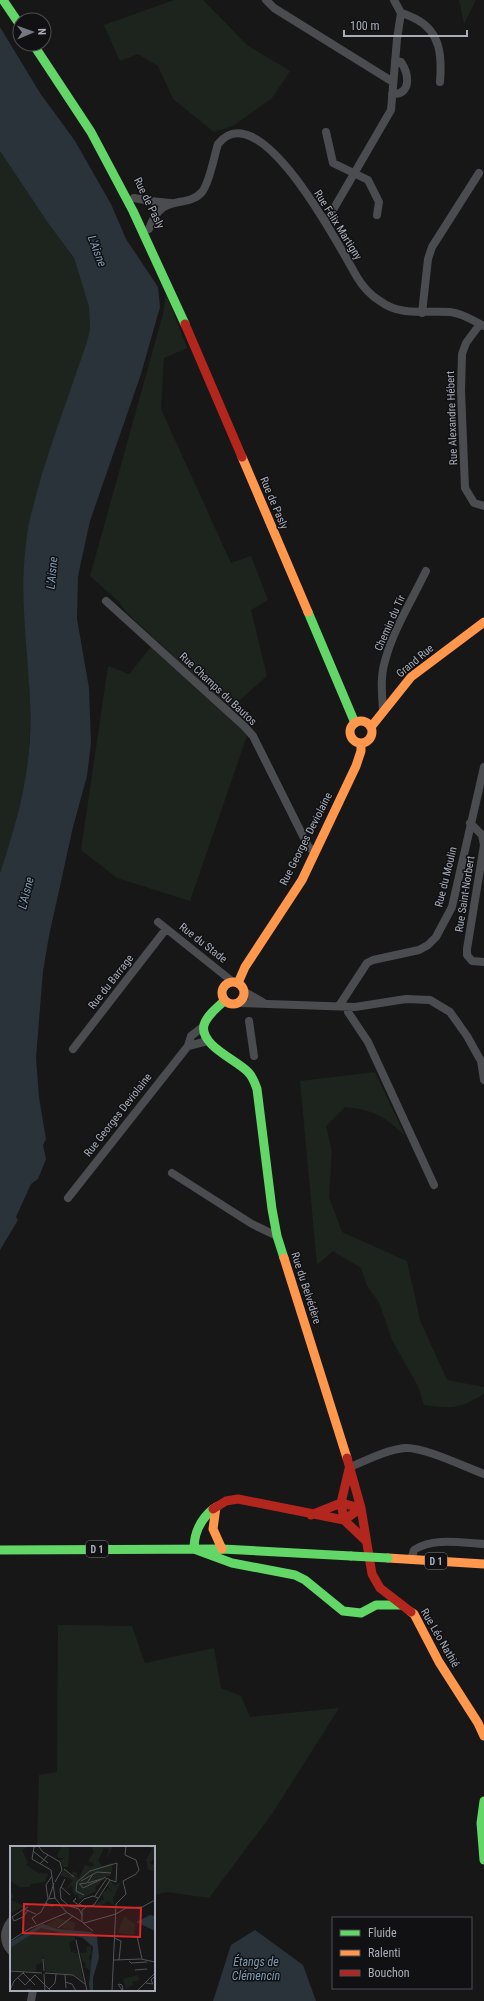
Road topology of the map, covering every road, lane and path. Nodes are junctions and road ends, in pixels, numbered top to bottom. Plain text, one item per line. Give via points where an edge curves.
1 (3, 0) edge
2 (266, 0) edge
3 (394, 0) edge
4 (12, 13) edge
5 (401, 14) junction
6 (38, 52) edge
7 (395, 61) junction
8 (394, 82) junction
9 (440, 82) dead end
10 (392, 94) junction
11 (91, 132) junction
12 (326, 132) dead end
13 (478, 173) dead end
14 (354, 174) junction
15 (134, 198) junction
16 (171, 203) junction
17 (377, 215) dead end
18 (326, 222) junction
19 (149, 229) junction
20 (171, 292) junction
21 (422, 313) junction
22 (482, 325) edge
23 (484, 506) edge
24 (426, 571) dead end
25 (106, 601) dead end
26 (484, 622) edge
27 (383, 710) junction
28 (355, 723) junction
29 (371, 727) junction
30 (361, 743) junction
31 (484, 767) edge
32 (470, 823) junction
33 (315, 852) junction
34 (158, 922) dead end
35 (166, 929) junction
36 (484, 962) edge
37 (236, 982) junction
38 (245, 992) junction
39 (224, 1001) junction
40 (239, 1003) junction
41 (265, 1003) junction
42 (343, 1007) junction
43 (249, 1021) dead end
44 (204, 1026) junction
45 (208, 1041) junction
46 (188, 1046) junction
47 (73, 1049) dead end
48 (254, 1056) dead end
49 (483, 1060) edge
50 (484, 1080) edge
51 (172, 1173) dead end
52 (434, 1185) dead end
53 (68, 1198) dead end
54 (277, 1236) junction
55 (350, 1467) junction
56 (484, 1474) edge
57 (341, 1502) junction
58 (216, 1507) junction
59 (361, 1508) junction
60 (311, 1515) junction
61 (344, 1520) junction
62 (365, 1540) junction
63 (484, 1544) edge
64 (194, 1549) junction
65 (222, 1549) junction
66 (0, 1550) edge
67 (411, 1560) junction
68 (484, 1564) edge
69 (380, 1588) junction
70 (376, 1605) junction
71 (401, 1605) junction
72 (484, 1736) edge
73 (484, 1801) edge
74 (484, 1860) edge
75 (10, 1922) edge
76 (3, 1941) edge
77 (10, 1950) edge
78 (33, 1991) edge
79 (31, 2001) edge

1 - 4 main road
2 - 8 street via 274,8
3 - 5 street
5 - 7 street
5 - 9 street via 425,24 438,40 442,62
6 - 11 main road, Rue de Pasly
7 - 8 street
7 - 10 street via 401,62 405,68 408,81 403,92
8 - 10 street
10 - 14 street via 391,110
11 - 15 main road, Rue de Pasly via 115,163
11 - 20 main road, Rue de Pasly
12 - 14 street via 333,163
13 - 21 street via 432,247 428,259
14 - 17 street via 368,180 379,202
14 - 18 street
15 - 16 street, Rue Félix Martigny
15 - 19 main road, Rue de Pasly
16 - 18 street, Rue Félix Martigny via 194,197 202,192 218,144 229,135 240,134 262,142 274,152
16 - 19 street, Rue Félix Martigny via 161,208 152,219
18 - 21 street, Rue Félix Martigny via 368,293 381,303 394,308
19 - 20 main road, Rue de Pasly
20 - 28 main road, Rue de Pasly
21 - 22 street, Rue Félix Martigny via 452,312
22 - 23 street, Rue Alexandre Hébert via 466,343 462,354 461,391 465,488 474,503
24 - 27 street, Chemin du Tir via 384,661
25 - 33 street, Rue Champs du Bautos via 244,726 252,736 308,846
26 - 27 main road, Grand Rue via 411,676
27 - 29 main road, Grand Rue
28 - 29 main road via 362,721
28 - 30 main road via 350,733 354,740
29 - 30 main road via 370,738
30 - 33 main road, Rue Georges Deviolaine via 356,766
31 - 32 street, Rue du Moulin
32 - 36 street, Rue Saint-Norbert via 482,835 484,846 467,955 472,961
32 - 42 street, Rue du Moulin via 452,907 436,937 419,950 367,963
33 - 37 main road, Rue Georges Deviolaine via 302,880
34 - 35 street, Rue du Stade
35 - 37 street, Rue du Stade
35 - 47 street, Rue du Barrage
37 - 38 main road
37 - 39 main road via 229,982 223,988
38 - 40 main road
38 - 41 street
39 - 40 main road via 230,1004
39 - 44 main road, Rue Georges Deviolaine via 206,1018
40 - 41 street
41 - 42 street
42 - 49 street via 406,999 430,1000 450,1012
42 - 52 street via 368,1042
43 - 48 street
44 - 45 main road
44 - 46 street, Rue Georges Deviolaine via 191,1036
45 - 46 street
45 - 54 main road, Rue du Belvédère via 215,1049 247,1071 257,1089
46 - 53 street, Rue Georges Deviolaine
49 - 50 street
51 - 54 street via 252,1224
54 - 55 main road, Rue du Belvédère
55 - 56 street via 406,1448 420,1450
55 - 57 main road
55 - 59 main road, Rue du Belvédère
57 - 59 main road
57 - 60 main road
57 - 61 main road
58 - 60 main road via 225,1501 235,1499
58 - 64 main road via 200,1524
58 - 65 main road via 214,1529
59 - 61 main road
59 - 62 main road, Rue du Belvédère
60 - 61 main road
61 - 62 main road
62 - 69 main road, Rue du Belvédère via 372,1574
63 - 67 street via 424,1544 414,1550
64 - 65 main road, D 1
64 - 66 main road, D 1
64 - 70 main road via 232,1564 295,1575 343,1611 361,1613
65 - 67 main road, D 1, bridge
67 - 68 main road, D 1
69 - 70 main road
69 - 71 main road, Rue Léo Nathié
70 - 71 main road
71 - 72 main road, Rue Léo Nathié via 414,1614 439,1662
73 - 74 main road via 481,1823
75 - 76 street
76 - 77 street
78 - 79 street

